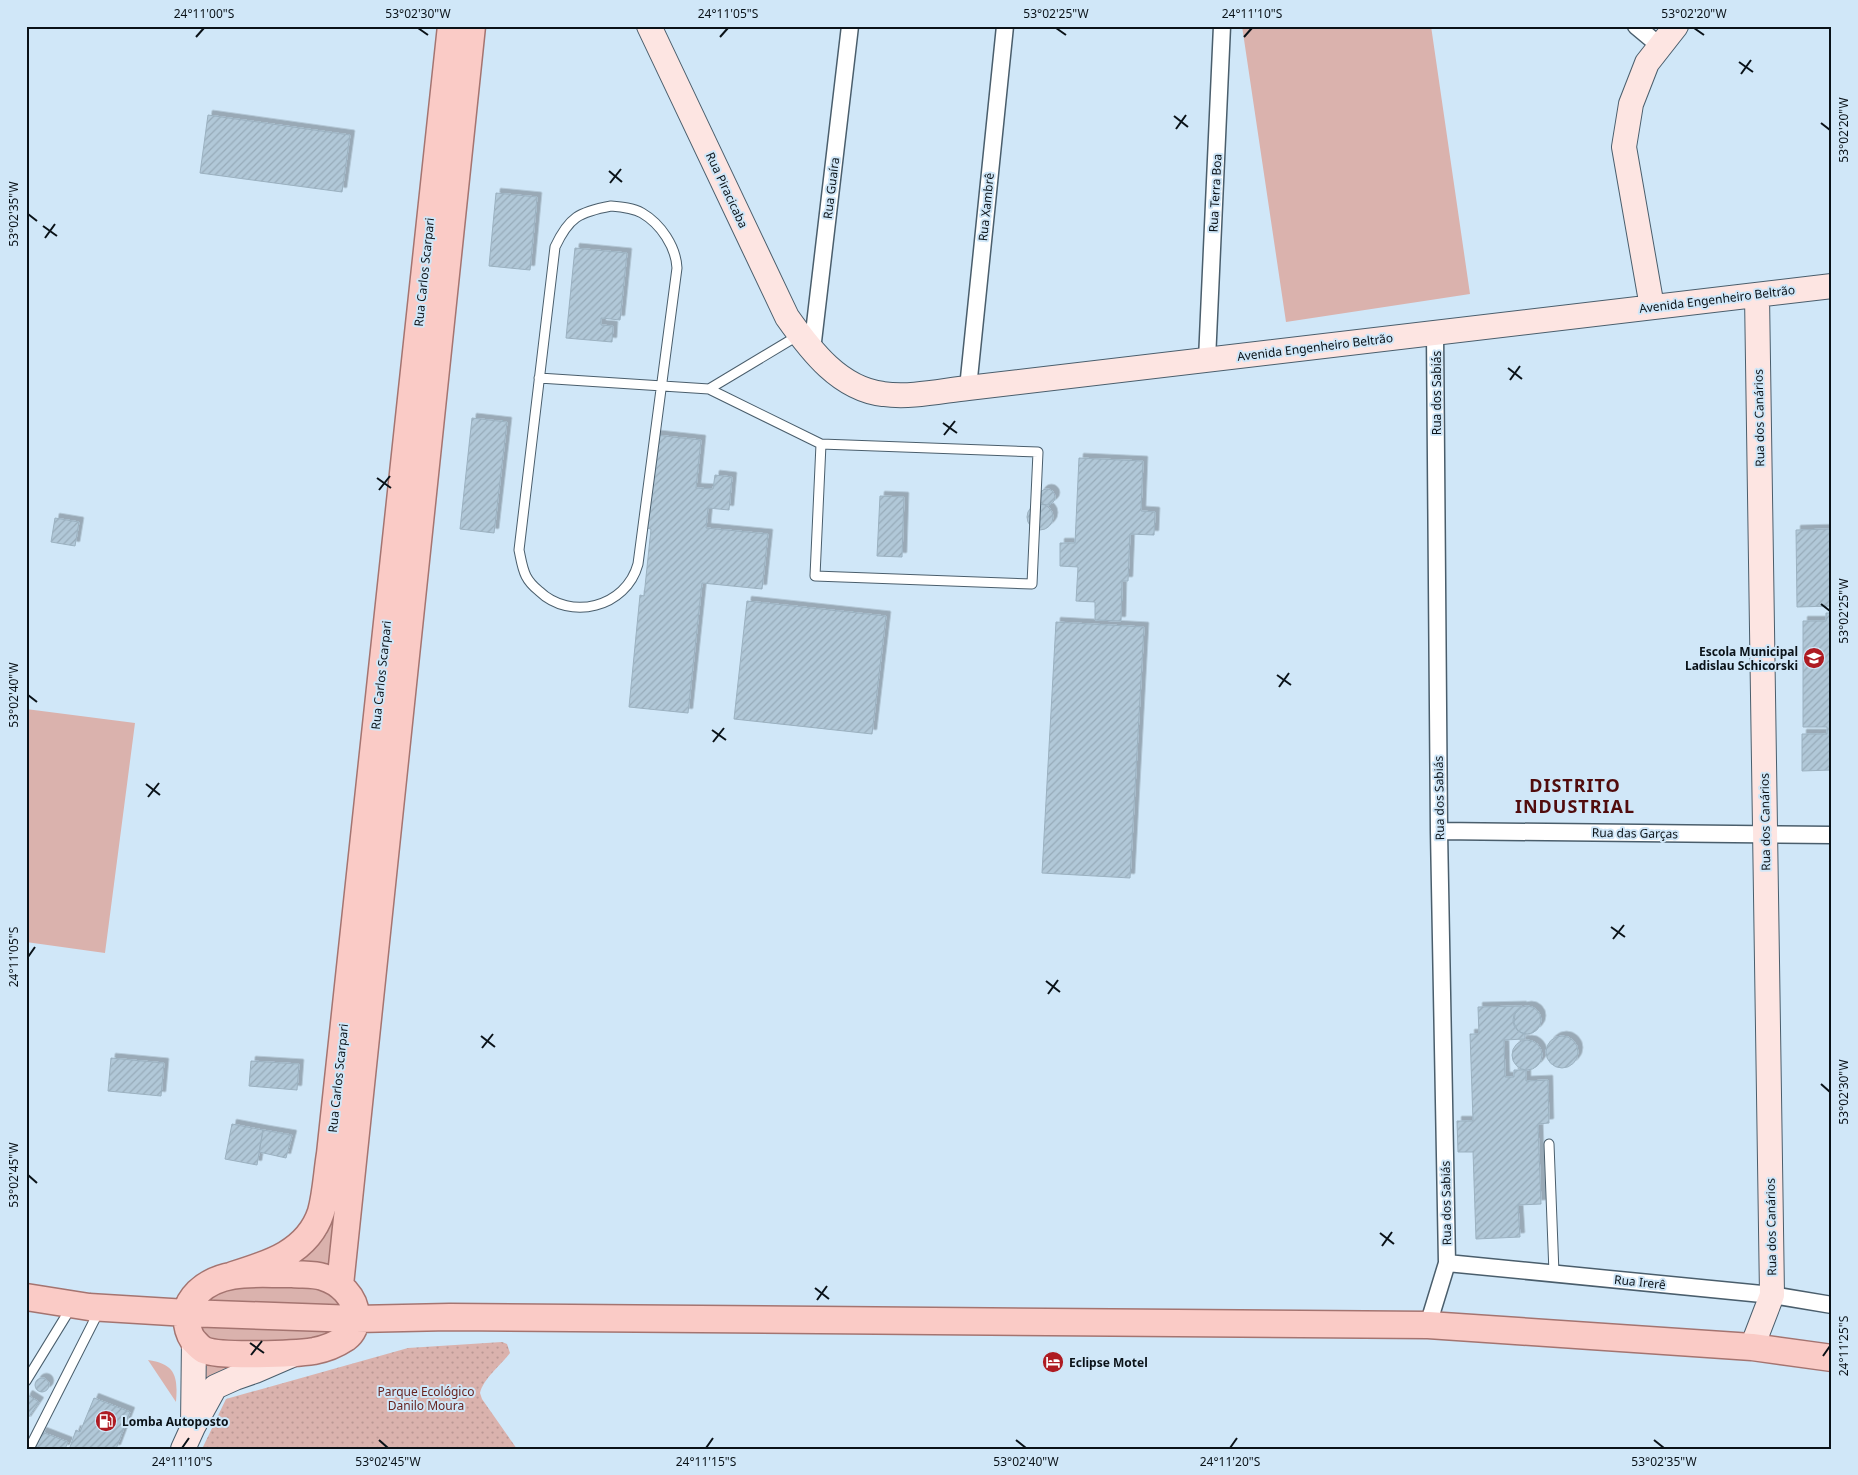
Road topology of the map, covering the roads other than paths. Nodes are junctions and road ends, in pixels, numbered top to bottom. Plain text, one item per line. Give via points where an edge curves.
1 (451, 26) edge
2 (472, 26) edge
3 (649, 26) edge
4 (850, 26) edge
5 (1005, 26) edge
6 (1222, 26) edge
7 (1636, 26) edge
8 (1676, 26) edge
9 (1660, 46) junction
10 (456, 80) junction
11 (1832, 286) edge
12 (1757, 295) junction
13 (1652, 307) junction
14 (1435, 333) junction
15 (806, 343) junction
16 (1207, 360) junction
17 (539, 378) junction
18 (661, 386) junction
19 (968, 388) junction
20 (710, 390) junction
21 (821, 444) junction
22 (1439, 831) junction
23 (1765, 834) junction
24 (1832, 835) edge
25 (346, 1115) junction
26 (1549, 1144) dead end
27 (1447, 1263) junction
28 (1554, 1273) junction
29 (233, 1275) junction
30 (344, 1290) junction
31 (1772, 1295) junction
32 (26, 1298) edge
33 (1832, 1305) edge
34 (87, 1307) junction
35 (450, 1317) junction
36 (356, 1319) junction
37 (191, 1322) junction
38 (1428, 1325) junction
39 (336, 1344) junction
40 (1752, 1347) junction
41 (296, 1353) junction
42 (1832, 1358) edge
43 (26, 1381) edge
44 (193, 1427) junction
45 (29, 1449) edge
46 (183, 1449) edge

1 - 10 main road, Rua Carlos Scarpari
2 - 10 main road, Rua Carlos Scarpari
3 - 15 street, Rua Piracicaba via 787,317
4 - 15 street, Rua Guaíra
5 - 19 street, Rua Xambrê
6 - 16 street, Rua Terra Boa
7 - 9 street
8 - 9 street
9 - 13 street via 1647,63 1631,104 1624,147
10 - 25 main road, Rua Carlos Scarpari
11 - 12 street, Avenida Engenheiro Beltrão
12 - 13 street, Avenida Engenheiro Beltrão
12 - 23 street, Rua dos Canários
13 - 14 street, Avenida Engenheiro Beltrão
14 - 16 street, Avenida Engenheiro Beltrão
14 - 22 street, Rua dos Sabiás
15 - 19 street, Avenida Engenheiro Beltrão via 838,375 883,394
15 - 20 lane
16 - 19 street, Avenida Engenheiro Beltrão
17 - 18 lane
17 - 18 lane via 552,257 558,241 570,222 583,213 611,206 643,214 658,226 674,250 677,268
17 - 18 lane via 520,536 521,564 526,578 548,599 562,606 582,608 616,596 635,575
18 - 20 lane
20 - 21 lane
21 - 21 lane via 1038,452 1032,584 815,576
22 - 23 street, Rua das Garças
22 - 27 street, Rua dos Sabiás
23 - 24 street, Rua das Garças
23 - 31 street, Rua dos Canários
25 - 29 main road, Rua Carlos Scarpari via 321,1212 311,1230 302,1242 270,1263
25 - 30 main road, Rua Carlos Scarpari
26 - 28 lane
27 - 28 street, Rua Irerê
27 - 38 street, Rua dos Sabiás
28 - 31 street, Rua Irerê
29 - 30 main road via 323,1277
29 - 37 main road, Rua Carlos Scarpari via 203,1287
30 - 35 main road
30 - 36 main road via 355,1307
31 - 33 street, Rua Irerê
31 - 40 street, Rua dos Canários
32 - 34 main road
34 - 37 main road
34 - 37 main road
34 - 43 lane
34 - 45 lane
35 - 36 main road
35 - 38 main road
35 - 39 main road
36 - 37 main road
36 - 39 main road via 348,1337
37 - 41 main road via 203,1349 217,1354
37 - 44 street
38 - 40 main road
39 - 41 main road
40 - 42 main road
41 - 44 street via 215,1387
44 - 46 street

